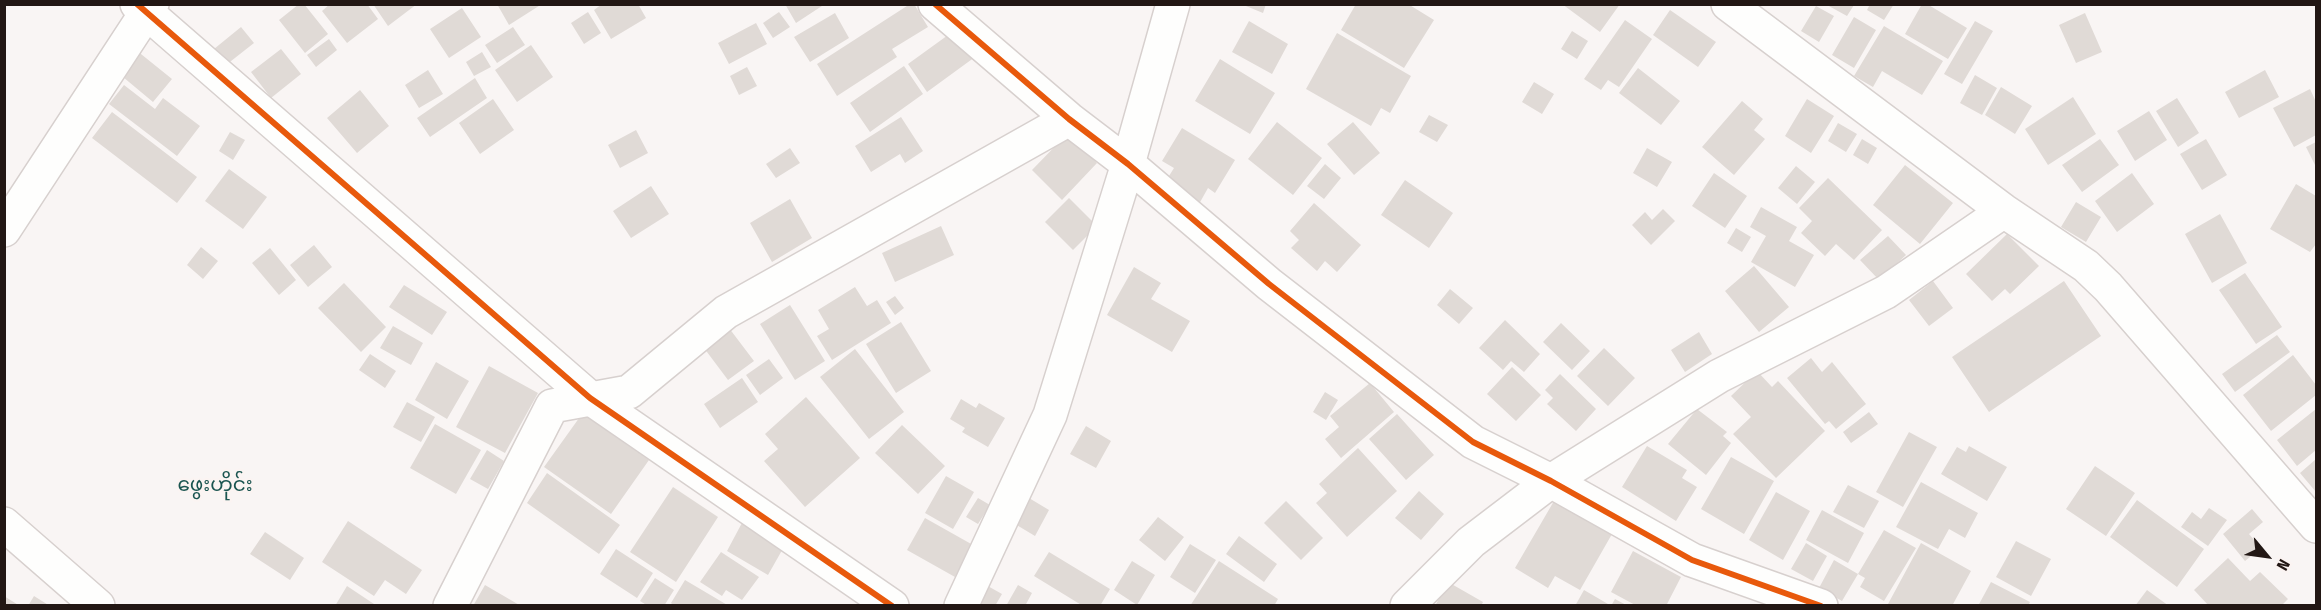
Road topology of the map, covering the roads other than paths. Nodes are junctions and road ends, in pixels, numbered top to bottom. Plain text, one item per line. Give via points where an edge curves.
1 (935, 4) edge
2 (1173, 4) edge
3 (1728, 4) edge
4 (146, 7) edge
5 (1069, 120) junction
6 (1128, 164) junction
7 (2004, 211) junction
8 (4, 230) edge
9 (590, 398) junction
10 (1551, 481) junction
11 (4, 524) edge
12 (2316, 526) edge
13 (98, 606) edge
14 (450, 606) edge
15 (892, 606) edge
16 (961, 606) edge
17 (1407, 606) edge
18 (1821, 606) edge

1 - 5 street
2 - 6 street
3 - 7 street
4 - 8 street
4 - 9 street
5 - 6 street
5 - 9 street via 726,312 629,392
6 - 10 street via 1269,284 1473,442
6 - 16 street via 1050,415
7 - 10 street via 1886,292 1719,376
7 - 12 street via 2086,266 2108,287
9 - 14 street via 552,406
9 - 15 street
10 - 17 street via 1471,542
10 - 18 street via 1692,560
11 - 13 street

